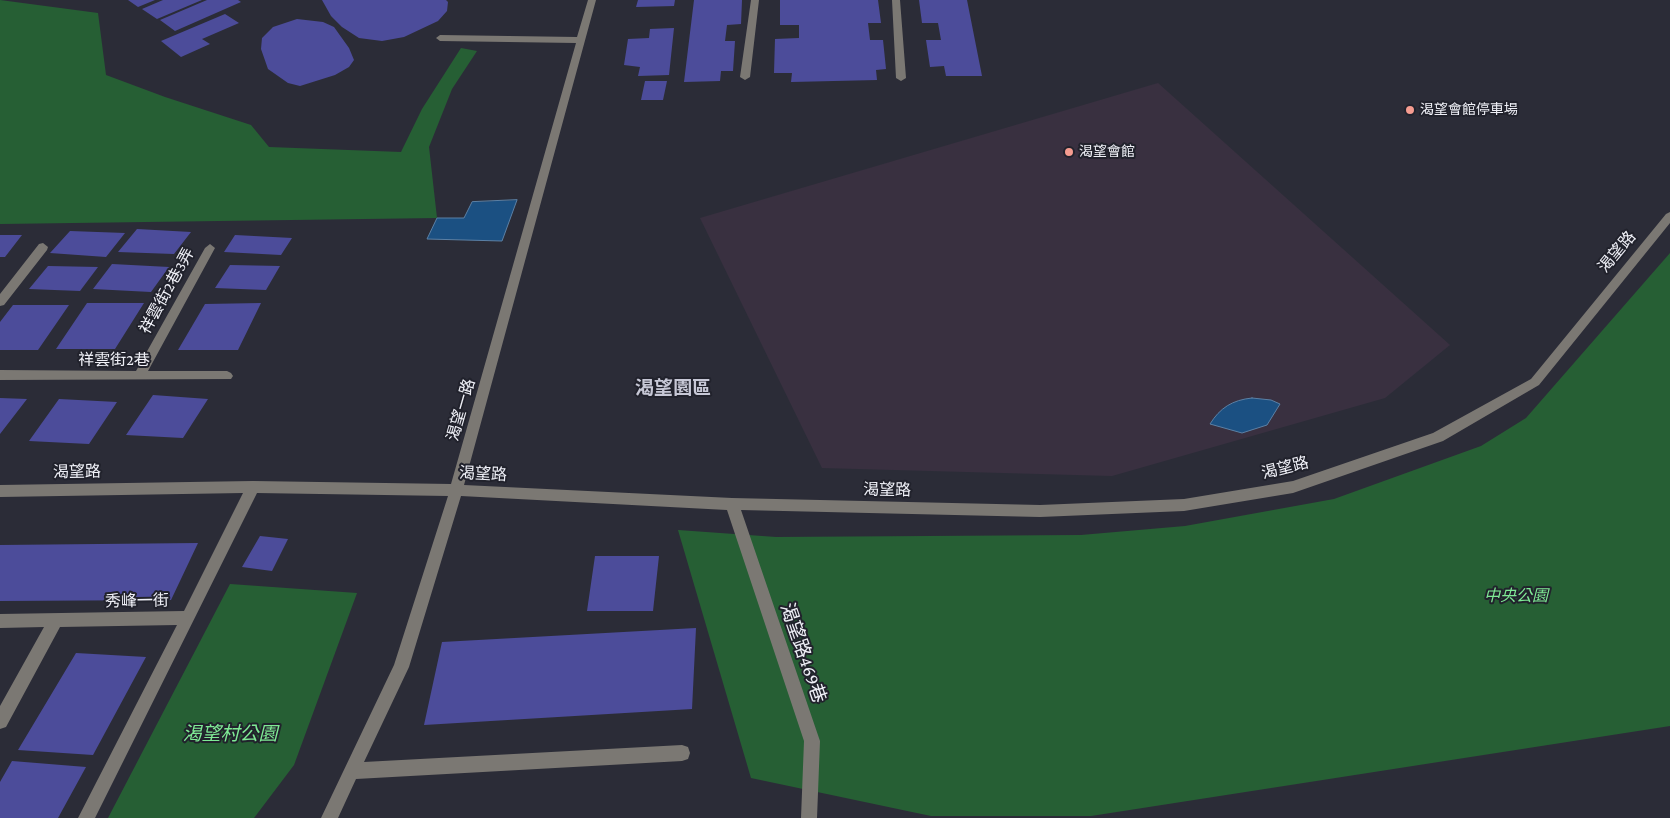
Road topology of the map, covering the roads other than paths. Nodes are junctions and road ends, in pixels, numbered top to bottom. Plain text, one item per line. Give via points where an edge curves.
1 (592, 0) edge
2 (755, 0) edge
3 (896, 0) edge
4 (440, 38) dead end
5 (581, 40) junction
6 (745, 77) dead end
7 (900, 78) dead end
8 (1670, 216) edge
9 (43, 247) dead end
10 (210, 248) dead end
11 (0, 302) edge
12 (0, 375) edge
13 (139, 376) junction
14 (227, 376) dead end
15 (253, 487) junction
16 (456, 490) junction
17 (0, 491) edge
18 (732, 504) junction
19 (188, 618) junction
20 (56, 620) junction
21 (0, 621) edge
22 (0, 721) edge
23 (682, 753) dead end
24 (351, 771) junction
25 (86, 818) edge
26 (329, 818) edge
27 (809, 818) edge

1 - 5 street, 渴望一路
2 - 6 street
3 - 7 street
4 - 5 street
5 - 16 street, 渴望一路
8 - 18 street, 渴望路 via 1535,382 1438,437 1293,487 1184,505 1040,511
9 - 11 street
10 - 13 street, 祥雲街2巷3弄
12 - 13 street, 祥雲街2巷
13 - 14 street, 祥雲街2巷
15 - 16 street, 渴望路
15 - 17 street, 渴望路
15 - 19 street, 秀峰一街
16 - 18 street, 渴望路
16 - 24 street, 渴望一路 via 401,667
18 - 27 street, 渴望路469巷 via 812,740
19 - 20 street, 秀峰一街
19 - 25 street
20 - 21 street, 秀峰一街
20 - 22 street
23 - 24 street
24 - 26 street, 渴望一路

